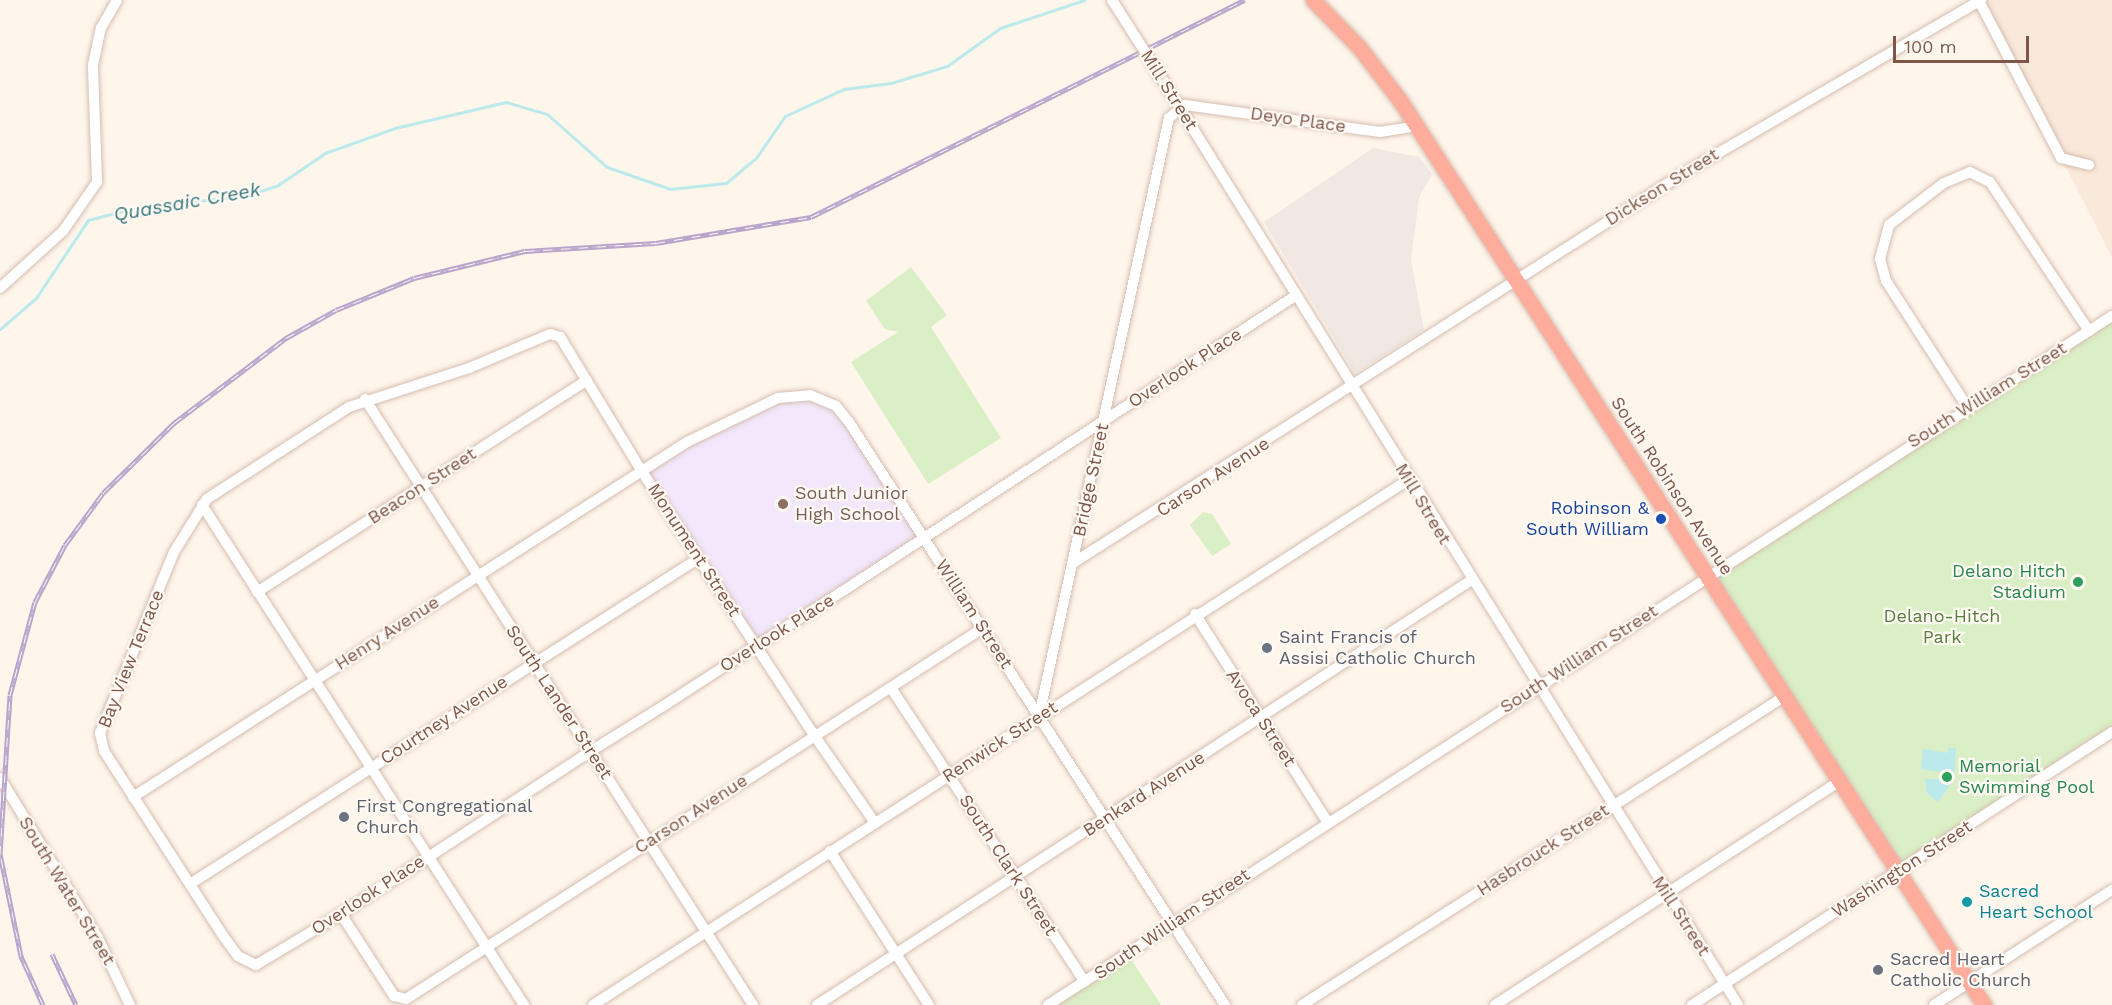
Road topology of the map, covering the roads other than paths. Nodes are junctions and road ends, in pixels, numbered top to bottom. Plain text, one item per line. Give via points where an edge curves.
1 (117, 0) edge
2 (1112, 0) edge
3 (1313, 0) edge
4 (1980, 1) edge
5 (1179, 106) junction
6 (1416, 126) junction
7 (2089, 165) dead end
8 (1517, 280) junction
9 (0, 288) edge
10 (1296, 296) junction
11 (2112, 316) edge
12 (2089, 331) junction
13 (557, 335) joint
14 (587, 380) junction
15 (1352, 388) junction
16 (365, 399) junction
17 (1968, 408) junction
18 (1103, 421) junction
19 (641, 470) junction
20 (1408, 480) junction
21 (421, 488) junction
22 (202, 505) junction
23 (924, 538) junction
24 (699, 558) junction
25 (1073, 563) junction
26 (476, 575) junction
27 (1707, 577) junction
28 (1470, 581) junction
29 (257, 592) junction
30 (1195, 614) junction
31 (983, 628) junction
32 (756, 646) junction
33 (534, 662) junction
34 (314, 680) junction
35 (1536, 686) junction
36 (891, 688) junction
37 (1785, 696) junction
38 (1039, 716) junction
39 (1261, 718) junction
40 (2112, 732) edge
41 (814, 735) junction
42 (591, 751) junction
43 (370, 768) junction
44 (949, 775) junction
45 (0, 778) edge
46 (1841, 780) junction
47 (134, 797) junction
48 (1610, 807) junction
49 (1106, 820) junction
50 (1327, 821) junction
51 (874, 823) junction
52 (648, 842) junction
53 (830, 851) junction
54 (428, 857) junction
55 (1899, 869) junction
56 (1015, 877) junction
57 (190, 884) junction
58 (2112, 890) edge
59 (1667, 894) junction
60 (341, 914) junction
61 (1172, 923) junction
62 (706, 932) junction
63 (486, 947) junction
64 (897, 954) junction
65 (256, 965) joint
66 (1085, 982) junction
67 (1970, 982) junction
68 (1725, 984) junction
69 (130, 1005) edge
70 (524, 1005) edge
71 (593, 1005) edge
72 (753, 1005) edge
73 (817, 1005) edge
74 (929, 1005) edge
75 (1048, 1005) edge
76 (1225, 1005) edge
77 (1302, 1005) edge
78 (1495, 1005) edge
79 (1692, 1005) edge
80 (1738, 1005) edge
81 (1934, 1005) edge
82 (1984, 1005) edge

1 - 9 street via 101,28 93,65 97,182 63,231
2 - 5 street, Mill Street, bridge
3 - 6 highway, South Robinson Avenue via 1373,64
4 - 7 street via 2061,158
4 - 8 street, Dickson Street via 1796,104
5 - 6 street, Deyo Place via 1380,132
5 - 10 street, Mill Street
5 - 18 street, Bridge Street via 1169,118
6 - 8 highway, South Robinson Avenue
8 - 15 street, Dickson Street
8 - 27 highway, South Robinson Avenue
10 - 15 street, Mill Street
10 - 18 street, Overlook Place
11 - 12 street, South William Street
12 - 17 street, South William Street
12 - 17 street via 1990,182 1970,172 1944,183 1889,225 1880,259 1886,281
13 - 14 street, Monument Street
13 - 16 street, Bay View Terrace via 537,336 470,368
14 - 19 street, Monument Street
14 - 21 street, Beacon Street
15 - 20 street, Mill Street
15 - 25 street, Carson Avenue
16 - 21 street, South Lander Street
16 - 22 street, Bay View Terrace
17 - 27 street, South William Street
18 - 23 street, Overlook Place
18 - 25 street, Bridge Street
19 - 23 street, William Street via 716,426 778,398 810,395 836,406 849,422
19 - 24 street, Monument Street
19 - 26 street, Henry Avenue
20 - 28 street, Mill Street
20 - 30 street, Renwick Street
21 - 26 street, South Lander Street
21 - 29 street, Beacon Street
22 - 29 street
22 - 47 street, Bay View Terrace via 174,552 100,733 104,751
23 - 31 street, William Street
23 - 32 street, Overlook Place
24 - 32 street, Monument Street
24 - 33 street, Courtney Avenue
25 - 38 street, Bridge Street
26 - 33 street, South Lander Street
26 - 34 street, Henry Avenue
27 - 35 street, South William Street
27 - 37 highway, South Robinson Avenue
28 - 35 street, Mill Street
28 - 39 street, Benkard Avenue
29 - 34 street
30 - 38 street, Renwick Street
30 - 39 street, Avoca Street
31 - 36 street, Carson Avenue
31 - 38 street, William Street
32 - 41 street, Monument Street
32 - 42 street, Overlook Place
33 - 42 street, South Lander Street
33 - 43 street, Courtney Avenue
34 - 43 street
34 - 47 street, Henry Avenue
35 - 48 street, Mill Street
35 - 50 street, South William Street
36 - 41 street, Carson Avenue
36 - 44 street, South Clark Street
37 - 46 highway, South Robinson Avenue
37 - 48 street, Hasbrouck Street
38 - 44 street, Renwick Street
38 - 49 street, William Street
39 - 49 street, Benkard Avenue
39 - 50 street, Avoca Street
40 - 55 street, Washington Street
41 - 51 street, Monument Street
41 - 52 street, Carson Avenue
42 - 52 street, South Lander Street
42 - 54 street, Overlook Place
43 - 54 street
43 - 57 street, Courtney Avenue
44 - 51 street, Renwick Street
44 - 56 street, South Clark Street
45 - 69 street, South Water Street via 98,938
46 - 55 highway, South Robinson Avenue
46 - 59 street
47 - 57 street, Bay View Terrace
48 - 59 street, Mill Street
48 - 77 street, Hasbrouck Street
49 - 56 street, Benkard Avenue
49 - 61 street, William Street
50 - 61 street, South William Street
51 - 53 street, Renwick Street
52 - 62 street, South Lander Street
52 - 63 street, Carson Avenue
53 - 62 street, Renwick Street
53 - 64 street
54 - 60 street, Overlook Place
54 - 63 street
55 - 67 highway, South Robinson Avenue
55 - 68 street, Washington Street
56 - 64 street, Benkard Avenue
56 - 66 street, South Clark Street
57 - 65 street, Bay View Terrace via 238,956
58 - 67 street
59 - 68 street, Mill Street
59 - 78 street
60 - 63 street, Carson Avenue via 400,1000
60 - 65 street, Overlook Place
61 - 66 street, South William Street
61 - 76 street, William Street
62 - 71 street, Renwick Street
62 - 72 street, South Lander Street
63 - 70 street
64 - 73 street, Benkard Avenue
64 - 74 street
66 - 75 street, South William Street
67 - 81 street
67 - 82 highway, South Robinson Avenue
68 - 79 street, Washington Street
68 - 80 street, Mill Street

